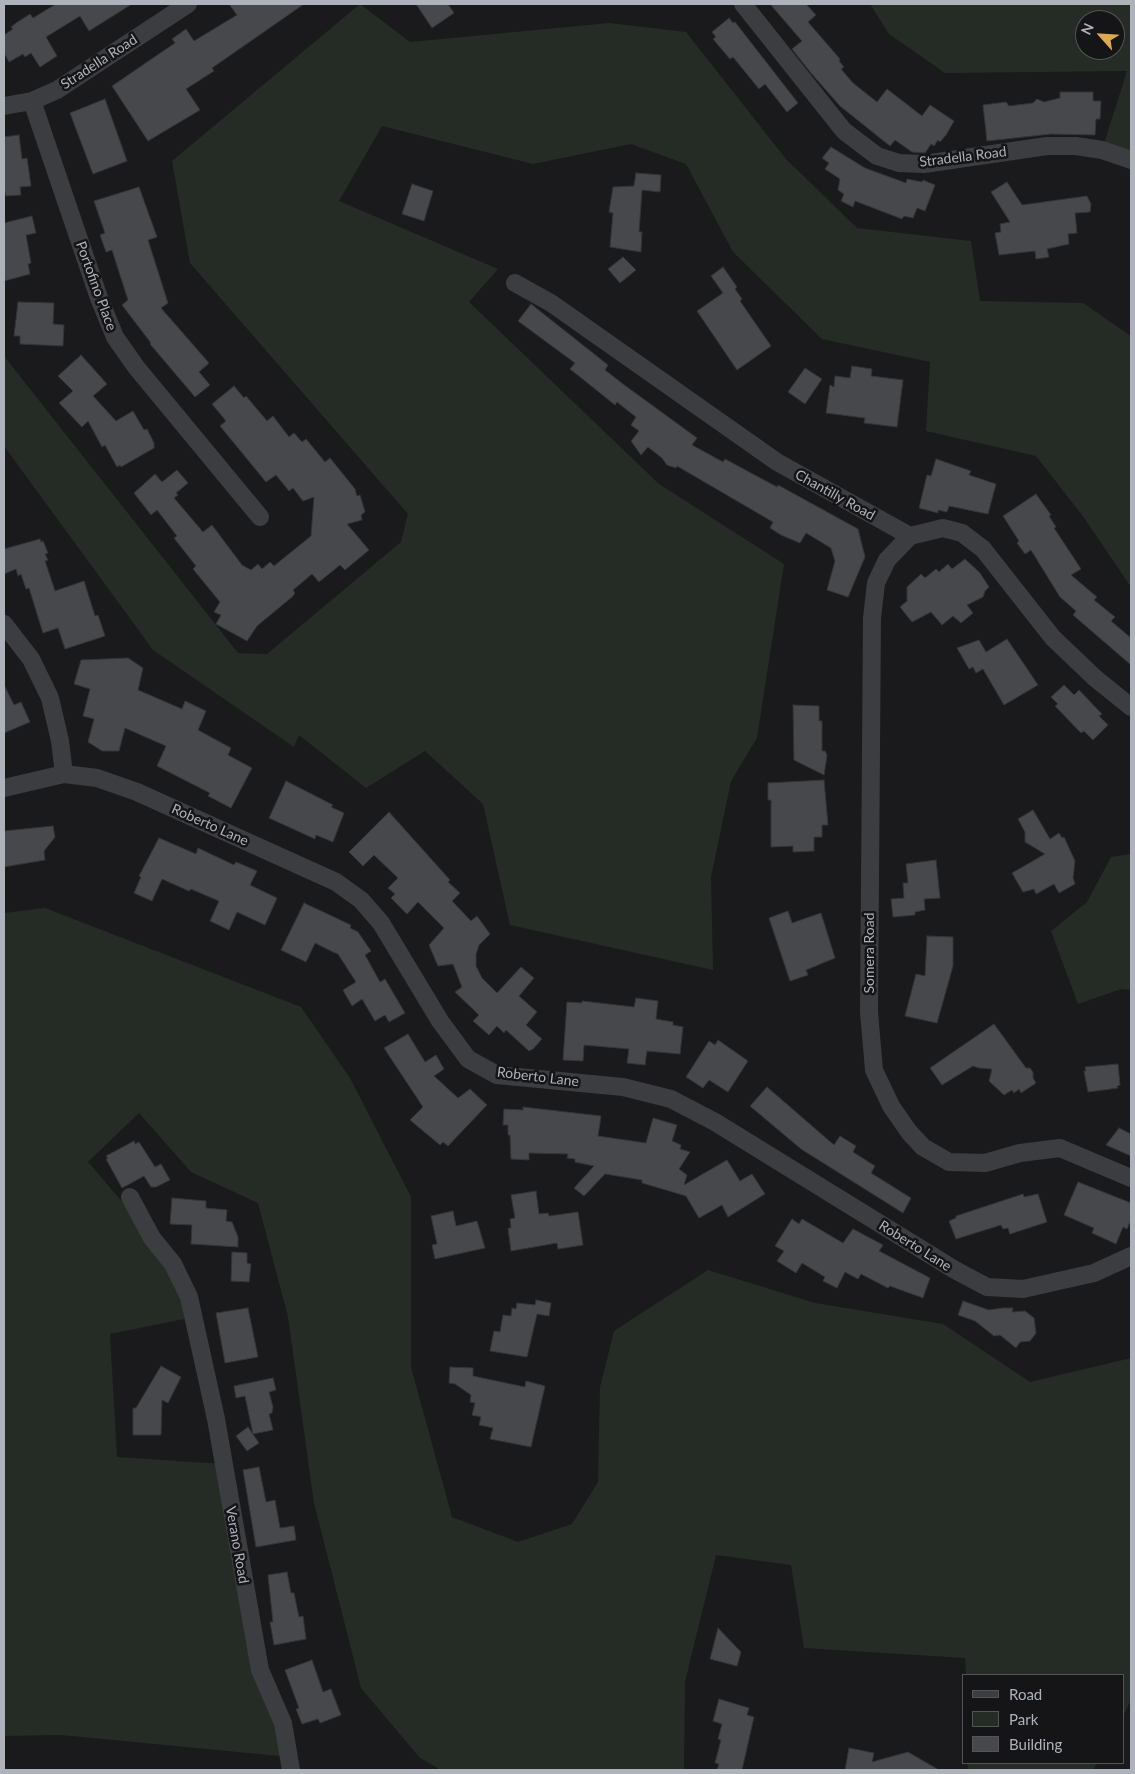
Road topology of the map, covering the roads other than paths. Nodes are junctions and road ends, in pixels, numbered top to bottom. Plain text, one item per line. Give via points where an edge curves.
1 (188, 4) edge
2 (743, 4) edge
3 (32, 101) junction
4 (4, 106) edge
5 (1131, 160) edge
6 (516, 283) dead end
7 (260, 517) dead end
8 (910, 536) junction
9 (4, 624) edge
10 (1131, 707) edge
11 (64, 774) junction
12 (4, 788) edge
13 (1131, 1178) edge
14 (130, 1197) dead end
15 (1131, 1256) edge
16 (291, 1770) edge

1 - 3 street, Stradella Road via 57,90
2 - 5 street, Stradella Road via 844,131 877,156 899,163 924,164 1047,146 1076,146 1102,150
3 - 4 street, Stradella Road
3 - 7 street, Portofino Place via 115,337
6 - 8 street, Chantilly Road via 551,303 777,462
8 - 10 street via 943,528 962,533 983,549 1053,638 1094,678
8 - 13 street, Somera Road via 887,560 876,583 872,618 869,1012 874,1070 891,1106 909,1132 923,1147 949,1162 985,1163 1020,1152 1060,1148
9 - 11 street via 31,659 50,698
11 - 12 street, Roberto Lane
11 - 15 street, Roberto Lane via 97,778 137,792 336,882 361,900 381,923 440,1021 468,1059 497,1075 623,1087 671,1100 715,1122 987,1287 1023,1289 1094,1274
14 - 16 street, Verano Road via 152,1238 173,1264 189,1296 216,1419 258,1662 283,1723

